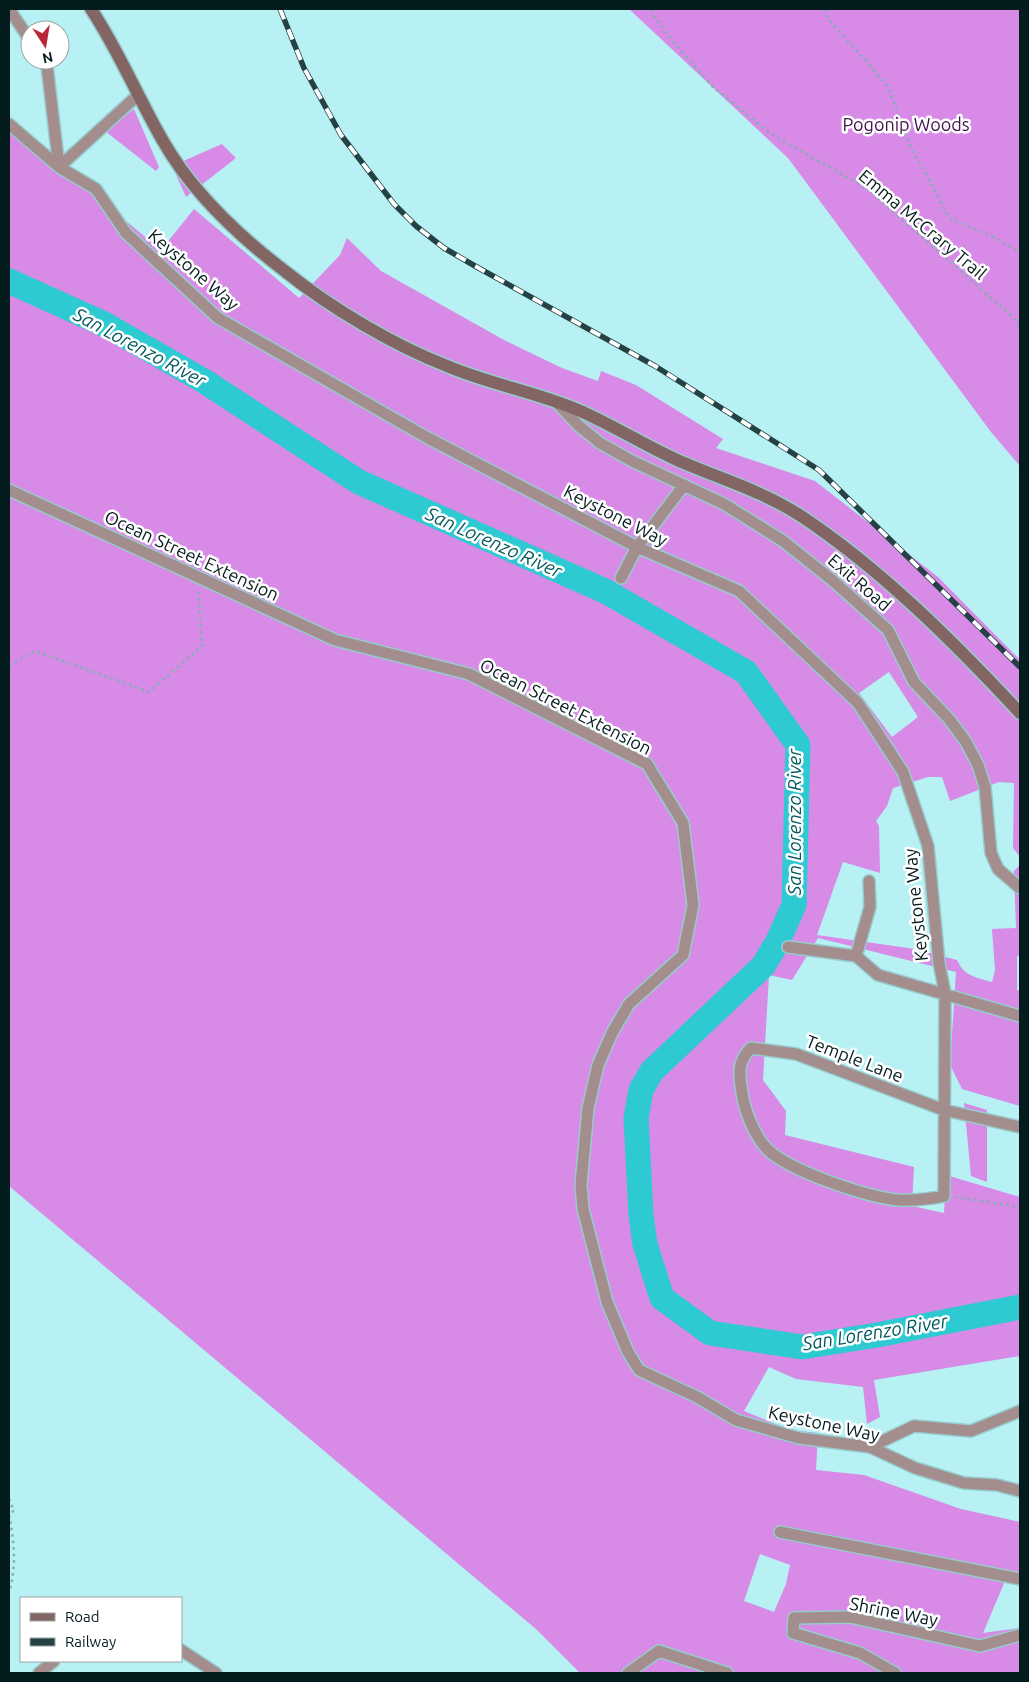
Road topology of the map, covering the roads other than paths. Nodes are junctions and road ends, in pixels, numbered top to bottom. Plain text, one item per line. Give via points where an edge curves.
1 (9, 9) edge
2 (91, 9) edge
3 (20, 25) edge
4 (47, 70) edge
5 (138, 94) junction
6 (9, 124) edge
7 (59, 167) junction
8 (557, 403) junction
9 (684, 485) junction
10 (9, 490) edge
11 (637, 547) junction
12 (621, 578) dead end
13 (1020, 713) edge
14 (870, 882) dead end
15 (1020, 888) edge
16 (788, 948) dead end
17 (856, 956) junction
18 (945, 993) junction
19 (1020, 1016) edge
20 (944, 1110) junction
21 (1020, 1127) edge
22 (944, 1196) joint
23 (1020, 1411) edge
24 (736, 1420) joint
25 (870, 1447) junction
26 (1020, 1491) edge
27 (780, 1532) dead end
28 (1020, 1579) edge
29 (1020, 1635) edge
30 (182, 1651) edge
31 (53, 1662) edge
32 (39, 1673) edge
33 (216, 1673) edge
34 (628, 1673) edge
35 (727, 1673) edge
36 (895, 1673) edge

1 - 3 street
2 - 5 main road
4 - 7 street
5 - 7 street
5 - 8 main road via 185,174 247,238 324,300 405,347 446,366
6 - 7 street, Keystone Way
7 - 11 street, Keystone Way via 96,189 126,233 218,318 426,437
8 - 9 street, Exit Road via 600,443
8 - 13 main road via 680,461 760,493 800,516 840,544 889,586 992,682
9 - 11 street
9 - 15 street, Exit Road via 751,519 783,541 888,630 914,682 949,719 970,750 985,787 991,852 998,869
10 - 24 street, Ocean Street Extension via 335,640 468,674 647,764 683,824 693,905 683,955 629,1004 598,1065 588,1108 580,1185 583,1209 607,1302 639,1370 697,1397
11 - 12 street
11 - 18 street, Keystone Way via 739,591 858,703 903,772 928,846 939,963
14 - 17 street via 870,907
16 - 17 street
17 - 18 street via 878,975
18 - 19 street
18 - 20 street, Keystone Way
20 - 21 street
20 - 22 street, Keystone Way
20 - 22 street, Temple Lane via 796,1054 751,1048 743,1056 738,1071 744,1106 756,1132 767,1148 790,1165 870,1195 898,1200
23 - 25 street via 971,1431 914,1426
24 - 25 street, Keystone Way via 799,1438
25 - 26 street, Keystone Way via 915,1468 964,1482
27 - 28 street
29 - 36 street, Shrine Way via 980,1646 850,1617 794,1618 793,1633 860,1653
30 - 33 street
31 - 32 street
34 - 35 street via 660,1651

